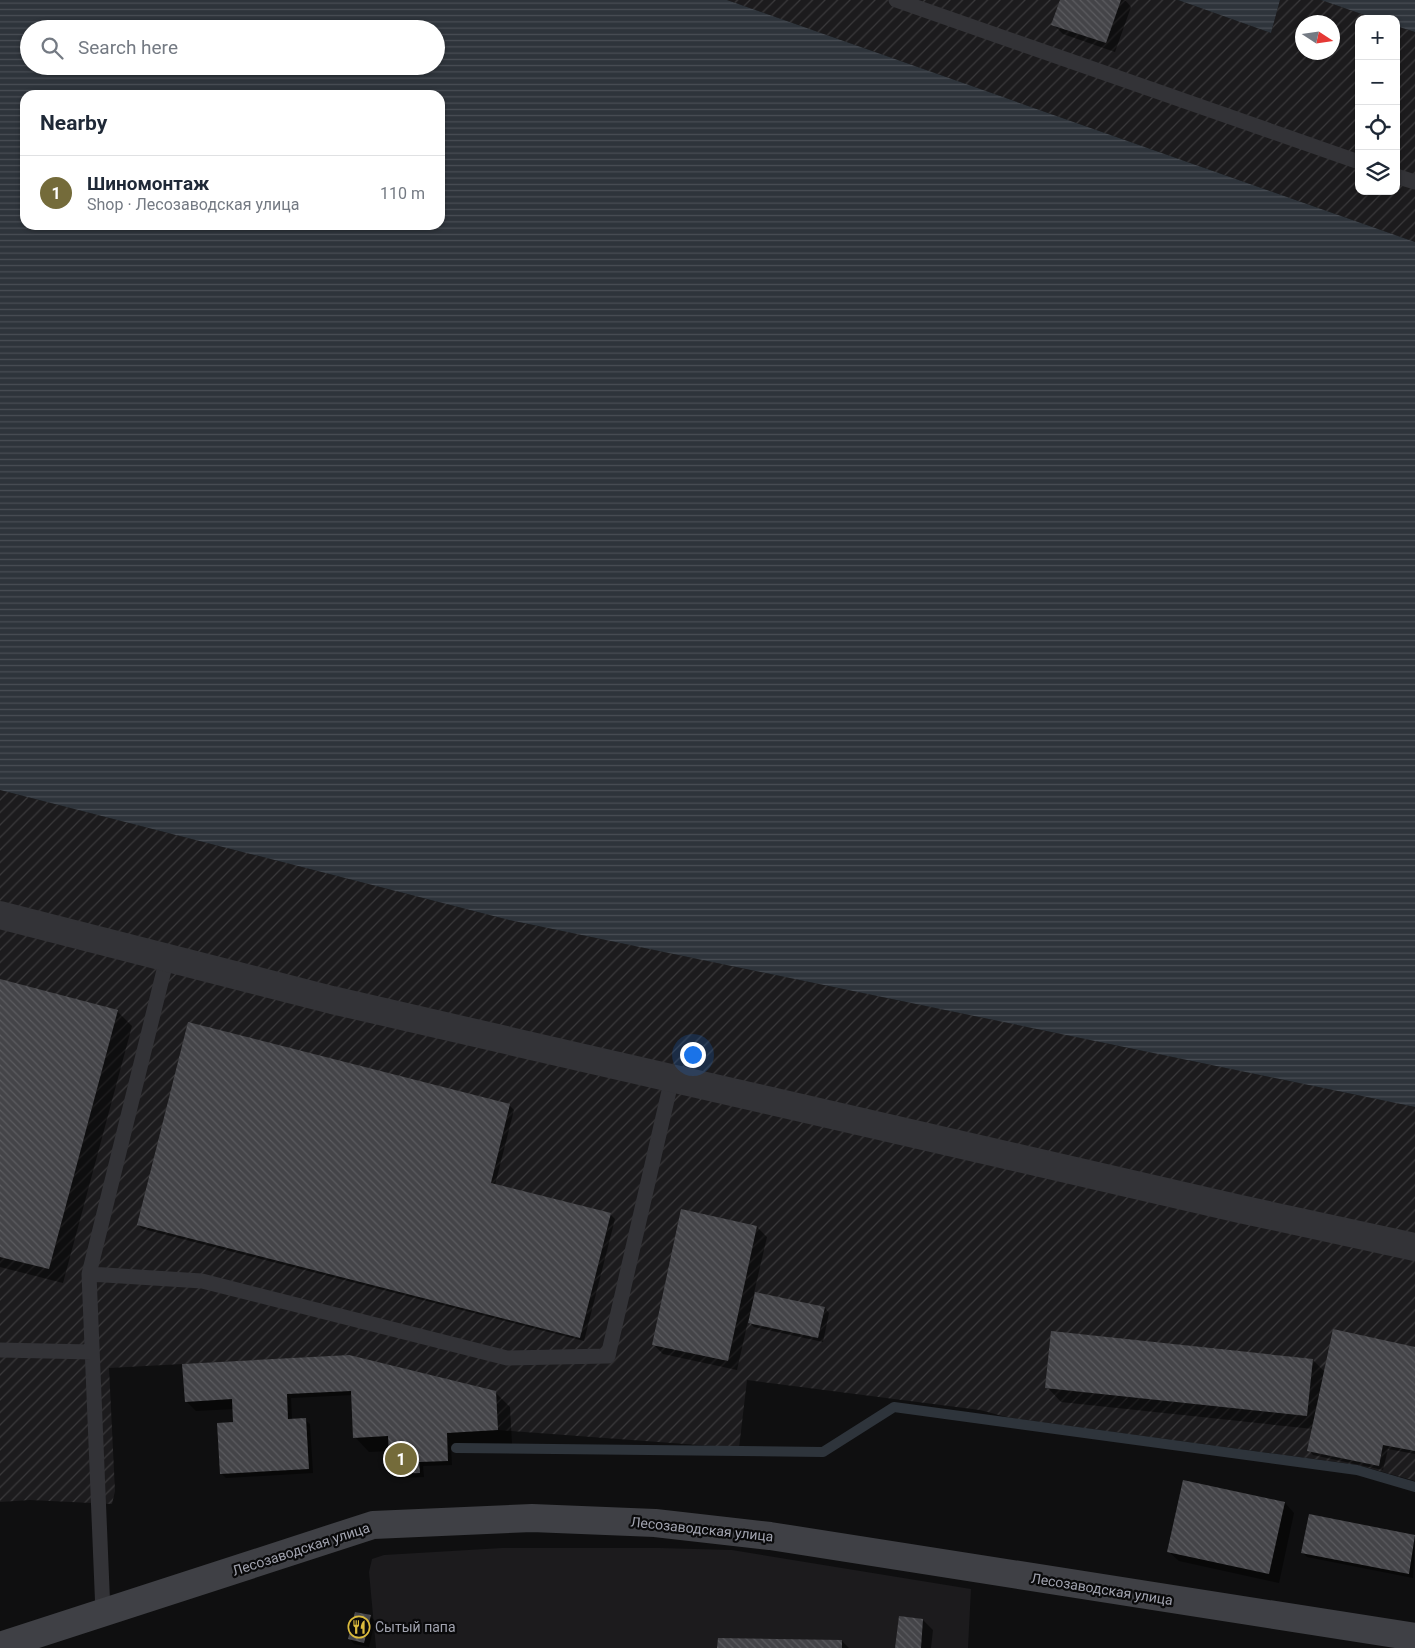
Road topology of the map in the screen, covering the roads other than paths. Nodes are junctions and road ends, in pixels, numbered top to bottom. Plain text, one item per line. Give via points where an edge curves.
1 (896, 0) edge
2 (1355, 161) edge
3 (1400, 177) edge
4 (1415, 182) edge
5 (0, 915) edge
6 (167, 958) junction
7 (672, 1078) junction
8 (1415, 1247) edge
9 (89, 1274) junction
10 (0, 1350) edge
11 (92, 1352) junction
12 (103, 1613) junction
13 (1415, 1637) edge
14 (0, 1646) edge

1 - 2 lane
3 - 4 lane
5 - 6 street
6 - 7 street via 332,1000
6 - 9 lane
7 - 8 street
7 - 9 lane via 608,1356 507,1358 202,1281
9 - 11 lane
10 - 11 lane
11 - 12 lane
12 - 13 main road, Лесозаводская улица via 373,1525 532,1518 656,1523 770,1536
12 - 14 main road, Лесозаводская улица

